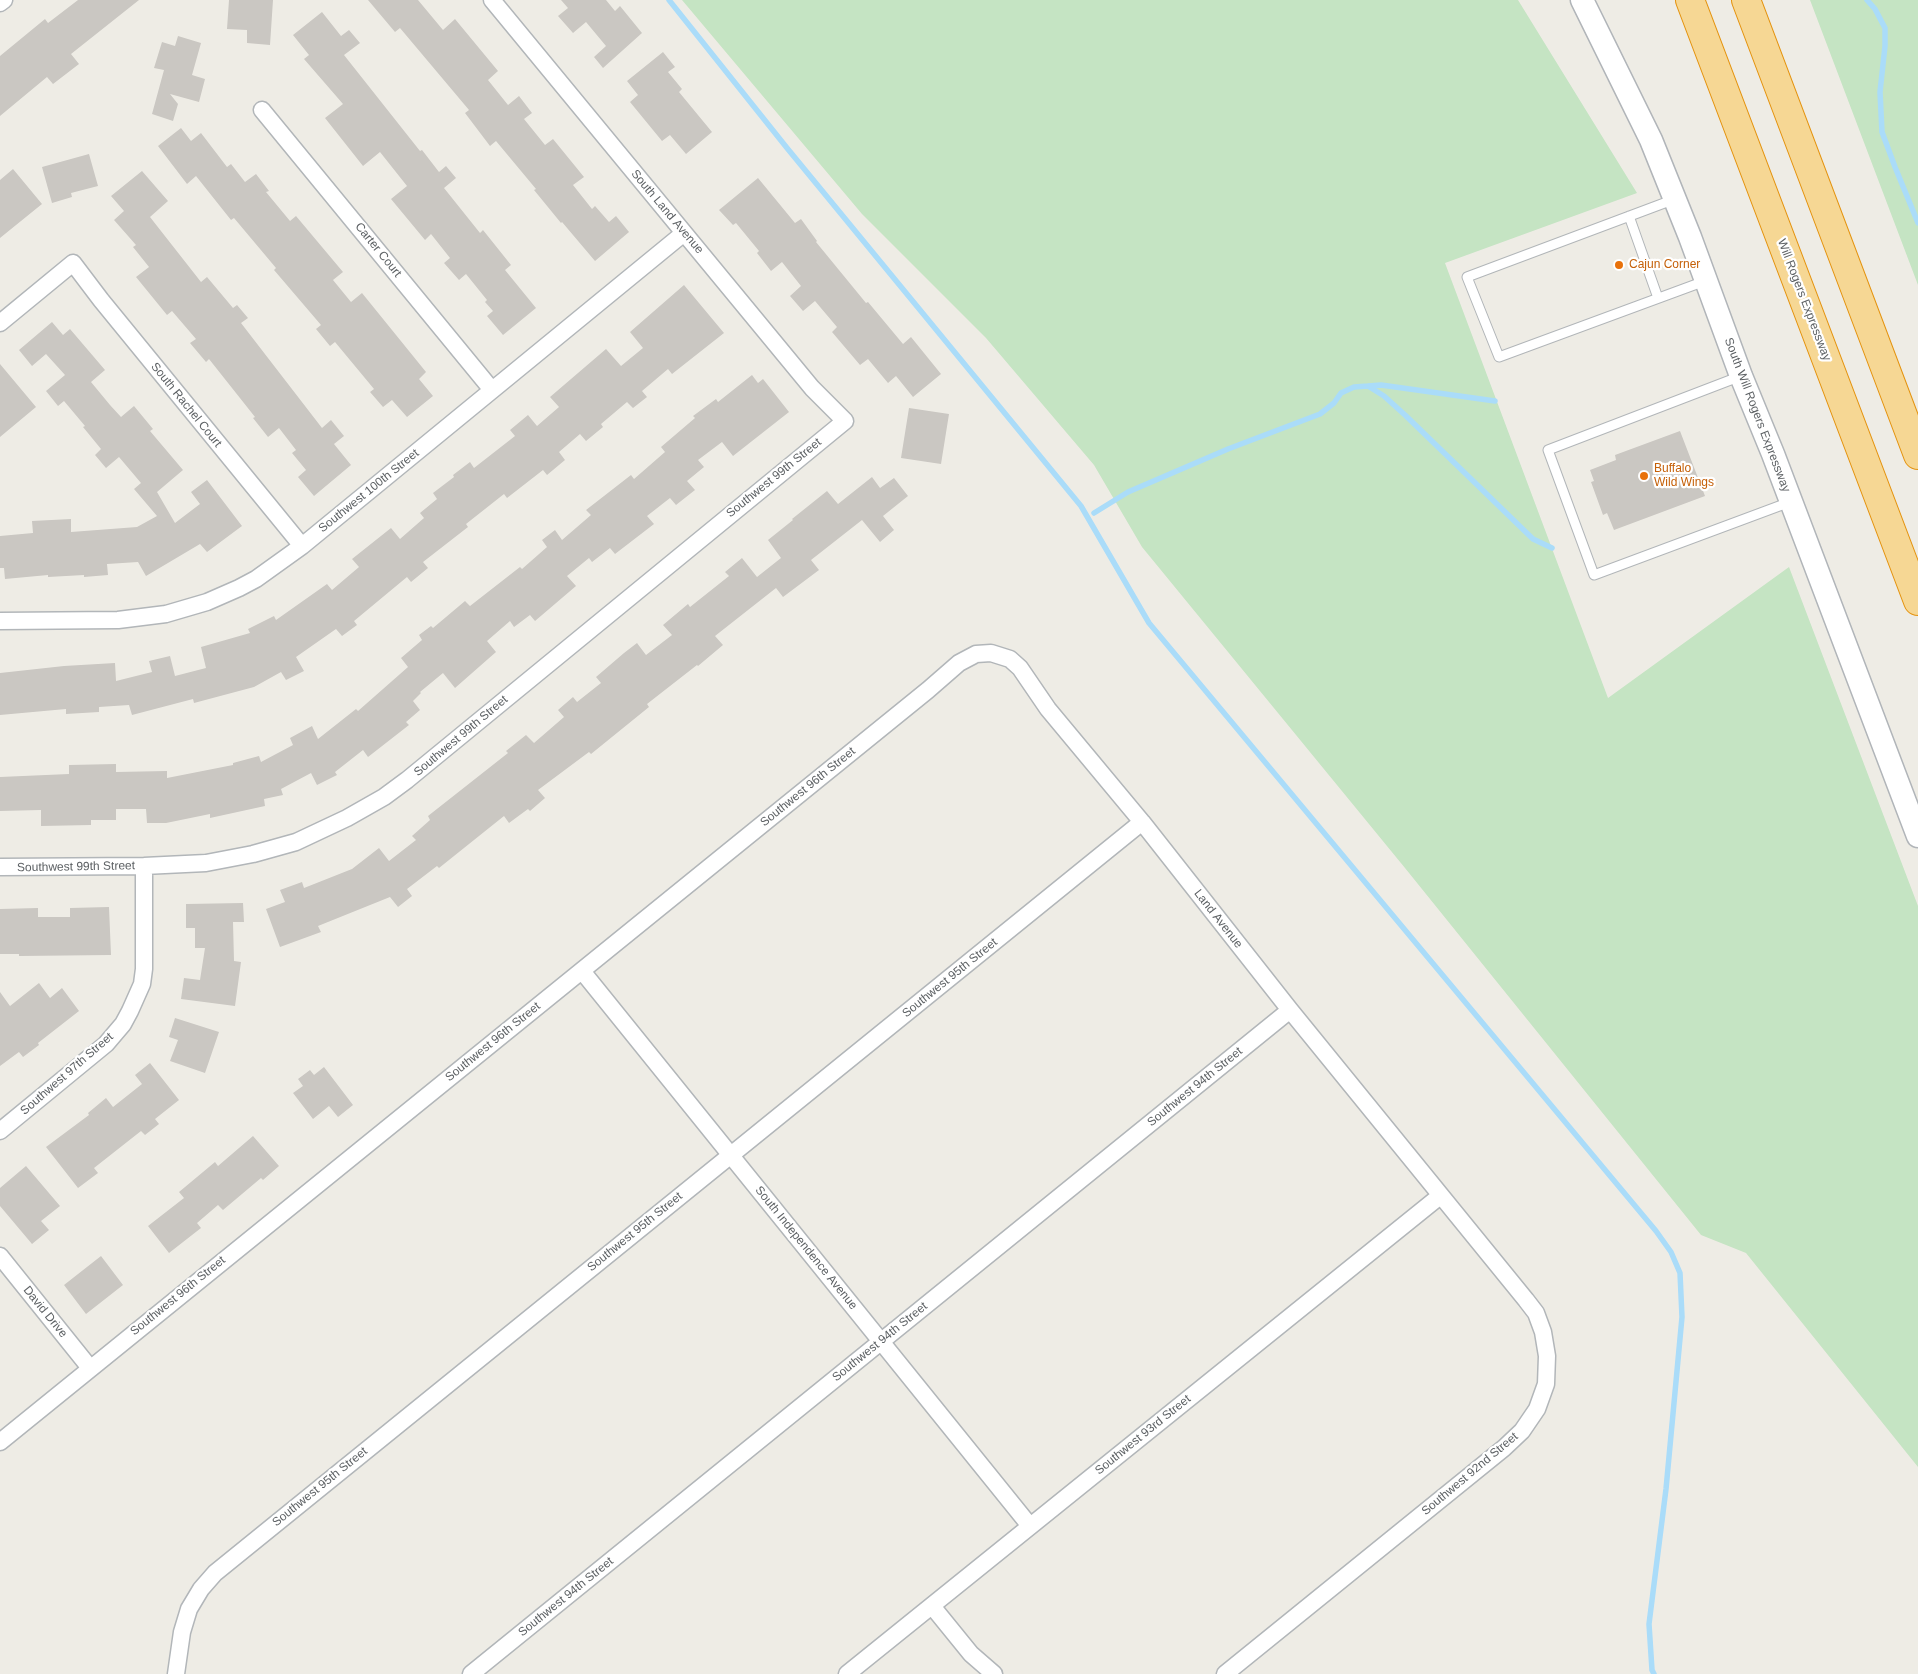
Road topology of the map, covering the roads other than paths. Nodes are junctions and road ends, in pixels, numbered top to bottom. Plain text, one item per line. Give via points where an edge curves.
1 (3, 0) edge
2 (492, 0) edge
3 (1582, 0) edge
4 (1690, 0) edge
5 (1746, 0) edge
6 (0, 3) edge
7 (262, 110) dead end
8 (1675, 199) junction
9 (1629, 216) junction
10 (684, 233) junction
11 (1707, 281) junction
12 (1658, 298) junction
13 (0, 323) edge
14 (1741, 376) junction
15 (492, 390) junction
16 (845, 421) joint
17 (1918, 455) edge
18 (1791, 502) junction
19 (302, 546) junction
20 (1918, 601) edge
21 (0, 621) edge
22 (991, 652) joint
23 (1142, 822) junction
24 (1918, 836) edge
25 (144, 866) junction
26 (0, 868) edge
27 (582, 971) junction
28 (1290, 1010) junction
29 (0, 1131) edge
30 (731, 1154) junction
31 (1440, 1196) junction
32 (0, 1256) edge
33 (880, 1342) junction
34 (90, 1368) junction
35 (0, 1442) edge
36 (1030, 1526) junction
37 (932, 1606) junction
38 (176, 1674) edge
39 (471, 1674) edge
40 (847, 1674) edge
41 (994, 1674) edge
42 (1225, 1674) edge

1 - 6 street
2 - 10 street, South Land Avenue
3 - 8 main road, South Will Rogers Expressway
4 - 20 highway, Will Rogers Expressway
5 - 17 highway
7 - 15 street, Carter Court
8 - 9 lane
8 - 11 main road, South Will Rogers Expressway
9 - 12 lane
9 - 12 lane via 1468,277 1499,357
10 - 15 street, Southwest 100th Street
10 - 16 street, South Land Avenue via 812,388
11 - 12 lane
11 - 14 main road, South Will Rogers Expressway
13 - 19 street, South Rachel Court via 73,263
14 - 18 main road, South Will Rogers Expressway
14 - 18 lane via 1548,450 1594,575
15 - 19 street, Southwest 100th Street
16 - 25 street, Southwest 99th Street via 384,797 320,831 270,850 206,863
18 - 24 main road, South Will Rogers Expressway
19 - 21 street, Southwest 100th Street via 240,588 173,612 118,620
22 - 23 street, Land Avenue via 1016,663 1048,709
22 - 27 street, Southwest 96th Street via 968,656 959,663
23 - 28 street, Land Avenue
23 - 30 street, Southwest 95th Street
25 - 26 street, Southwest 99th Street
25 - 29 street, Southwest 97th Street via 144,969 142,984 123,1024 106,1044
27 - 30 street, South Independence Avenue
27 - 34 street, Southwest 96th Street
28 - 31 street, Land Avenue
28 - 33 street, Southwest 94th Street
30 - 33 street, South Independence Avenue
30 - 38 street, Southwest 95th Street via 214,1573 189,1609
31 - 36 street, Southwest 93rd Street
31 - 42 street, Southwest 92nd Street via 1536,1313 1546,1345 1548,1371 1537,1409 1522,1432 1504,1448
32 - 34 street, David Drive
33 - 36 street, South Independence Avenue
33 - 39 street, Southwest 94th Street
34 - 35 street, Southwest 96th Street
36 - 37 street, Southwest 93rd Street
37 - 40 street, Southwest 93rd Street
37 - 41 street via 971,1654

